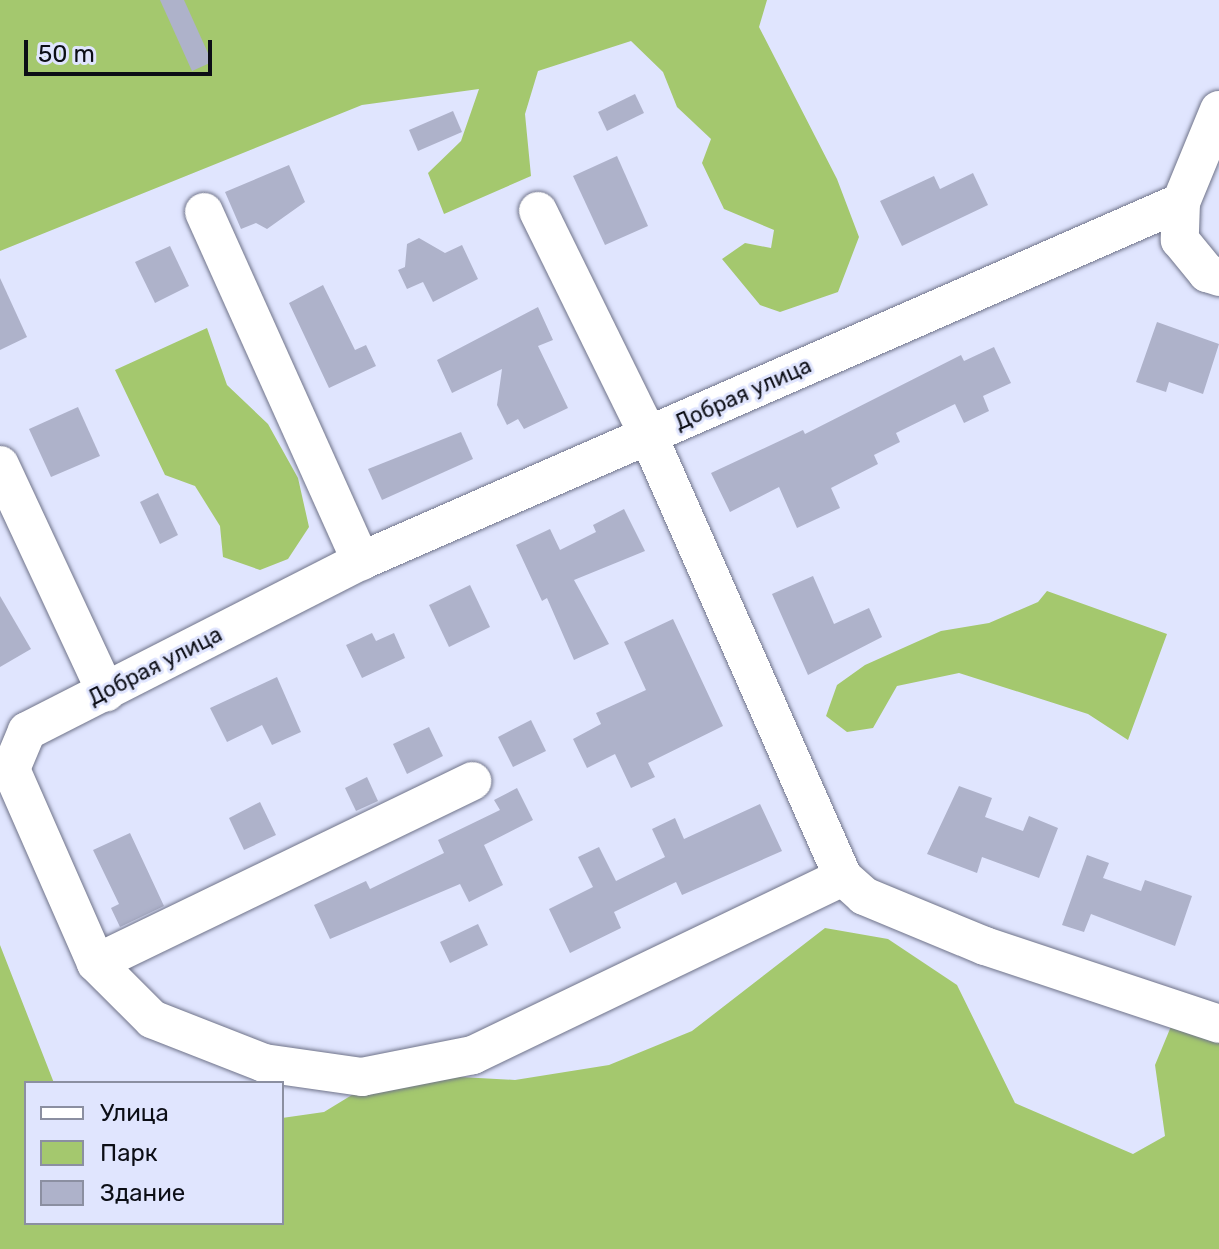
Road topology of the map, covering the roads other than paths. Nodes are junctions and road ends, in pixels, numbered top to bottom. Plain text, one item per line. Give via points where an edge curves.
1 (1219, 110) edge
2 (1181, 202) junction
3 (538, 211) dead end
4 (204, 212) dead end
5 (1219, 277) edge
6 (648, 435) junction
7 (0, 465) edge
8 (361, 561) junction
9 (106, 692) junction
10 (472, 781) dead end
11 (843, 877) junction
12 (96, 963) junction
13 (1219, 1024) edge

1 - 2 street
2 - 5 street via 1180,240 1207,273
2 - 6 street, Добрая улица
3 - 6 street
4 - 8 street
6 - 8 street, Добрая улица
6 - 11 street
7 - 9 street
8 - 9 street, Добрая улица
9 - 12 street, Добрая улица via 27,731 15,748 11,769
10 - 12 street
11 - 12 street, Добрая улица via 473,1055 362,1077 264,1063 152,1019
11 - 13 street via 864,896 1000,952

